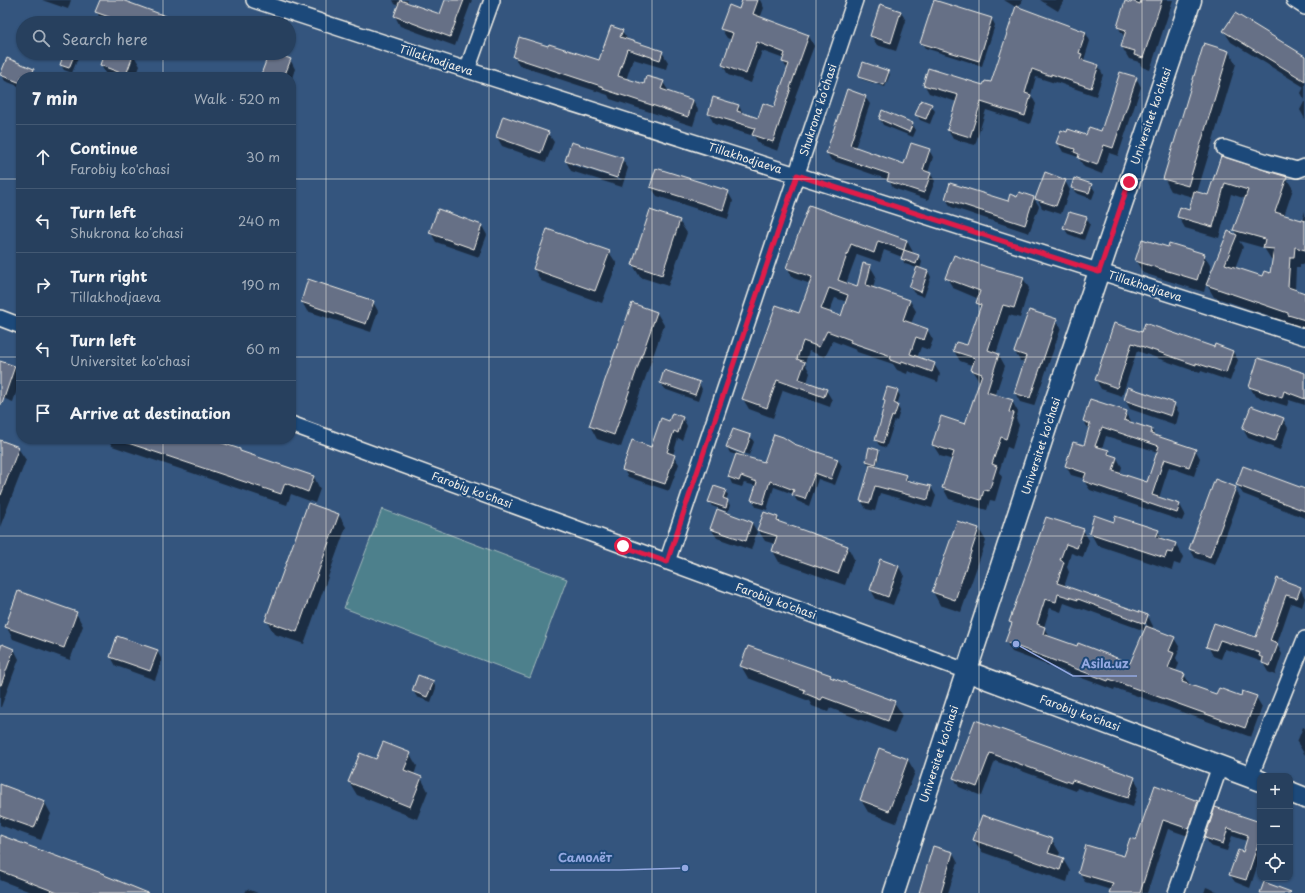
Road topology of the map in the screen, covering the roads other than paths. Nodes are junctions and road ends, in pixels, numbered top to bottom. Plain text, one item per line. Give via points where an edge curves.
1 (254, 0) edge
2 (492, 0) edge
3 (855, 0) edge
4 (1190, 0) edge
5 (1294, 0) edge
6 (1305, 7) edge
7 (467, 70) junction
8 (1224, 148) dead end
9 (1305, 168) edge
10 (797, 175) junction
11 (1099, 272) junction
12 (0, 318) edge
13 (16, 324) edge
14 (1305, 337) edge
15 (296, 426) edge
16 (667, 562) junction
17 (1305, 639) edge
18 (966, 671) junction
19 (1220, 766) junction
20 (1255, 779) edge
21 (1293, 793) edge
22 (1305, 798) edge
23 (894, 893) edge
24 (1176, 893) edge

1 - 7 street, Tillakhodjaeva
2 - 7 street
3 - 10 street, Shukrona koʻchasi
4 - 11 main road, Universitet ko'chasi
5 - 6 street
7 - 10 street, Tillakhodjaeva
8 - 9 street via 1297,170
10 - 11 street, Tillakhodjaeva
10 - 16 street, Shukrona koʻchasi
11 - 14 street, Tillakhodjaeva
11 - 18 main road, Universitet ko'chasi
12 - 13 street
15 - 16 street, Farobiy ko'chasi
16 - 18 street, Farobiy ko'chasi
17 - 20 street
18 - 19 main road, Farobiy ko'chasi
18 - 23 main road, Universitet ko'chasi
19 - 20 main road, Farobiy ko'chasi
19 - 24 street
21 - 22 main road

